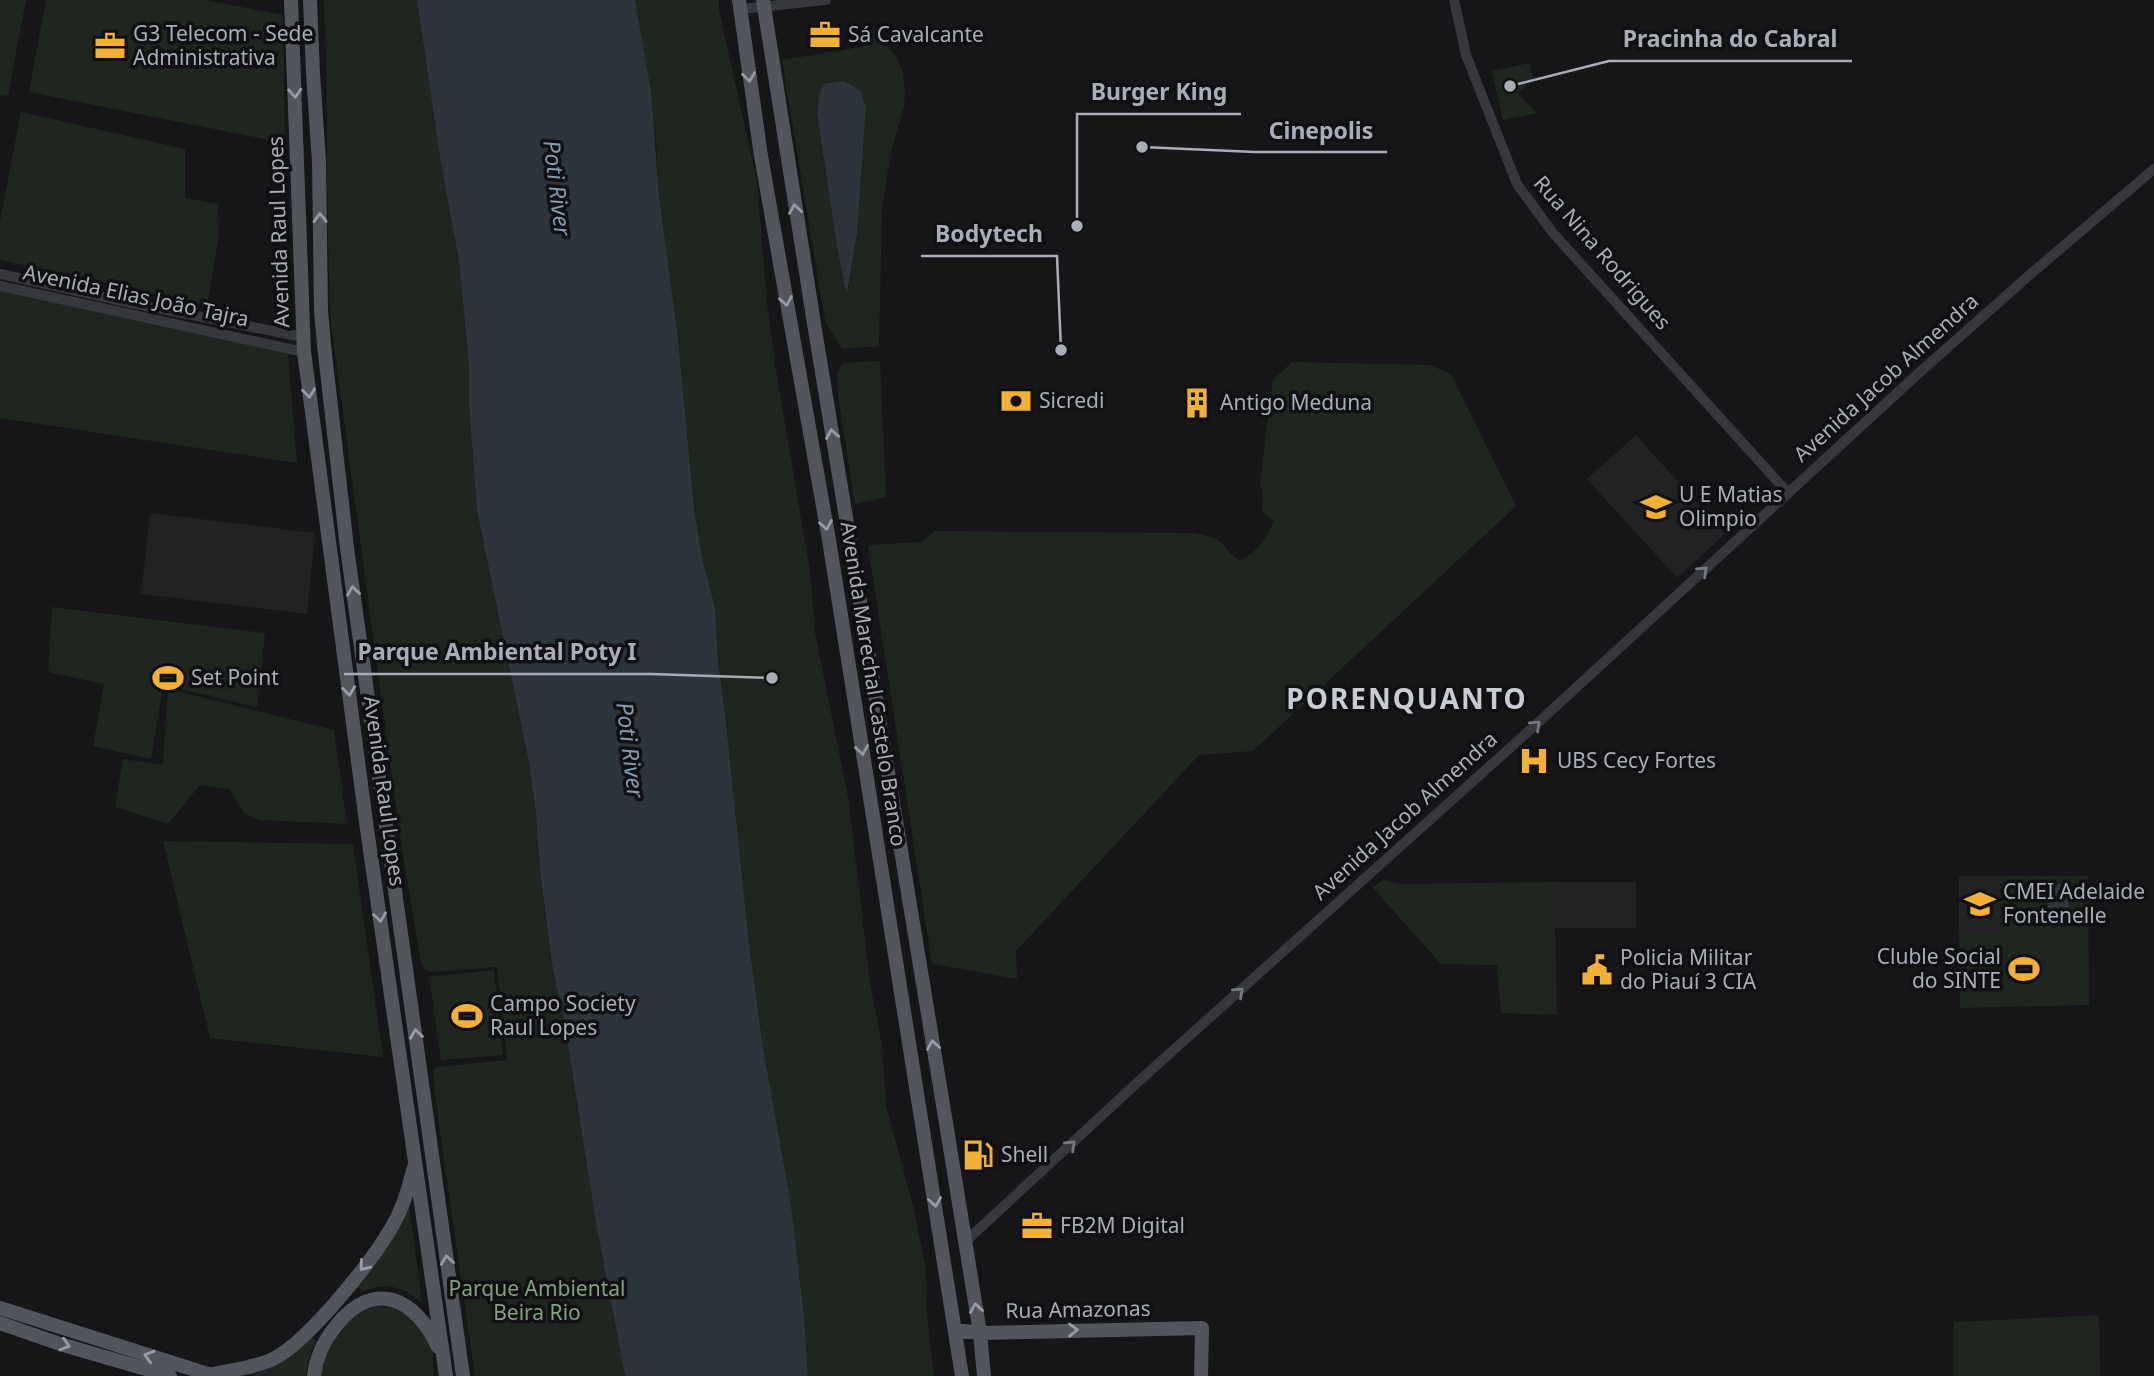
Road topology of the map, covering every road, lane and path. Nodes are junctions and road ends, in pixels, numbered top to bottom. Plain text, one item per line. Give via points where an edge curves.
1 (291, 0) edge
2 (310, 0) edge
3 (826, 0) edge
4 (1454, 0) edge
5 (763, 3) edge
6 (740, 4) edge
7 (786, 152) junction
8 (761, 156) junction
9 (2154, 169) edge
10 (300, 255) junction
11 (0, 274) edge
12 (0, 286) edge
13 (321, 310) junction
14 (304, 344) junction
15 (1788, 493) junction
16 (864, 627) junction
17 (843, 629) junction
18 (415, 1162) junction
19 (965, 1242) junction
20 (0, 1308) edge
21 (0, 1323) edge
22 (955, 1330) junction
23 (980, 1333) junction
24 (445, 1369) edge
25 (170, 1376) edge
26 (212, 1376) edge
27 (314, 1376) edge
28 (463, 1376) edge
29 (961, 1376) edge
30 (984, 1376) edge
31 (1201, 1376) edge

1 -> 10 main road, Avenida Raul Lopes
13 -> 2 main road, Avenida Raul Lopes
3 - 5 street
4 - 15 street, Rua Nina Rodrigues via 1466,55 1517,184 1553,233
5 - 6 street
5 - 7 main road, Avenida Marechal Castelo Branco
6 -> 8 main road, Avenida Marechal Castelo Branco
7 - 8 main road
16 -> 7 main road, Avenida Marechal Castelo Branco
8 -> 17 main road, Avenida Marechal Castelo Branco
9 - 15 street, Avenida Jacob Almendra
10 - 13 main road via 312,263 313,297
10 - 14 main road, Avenida Raul Lopes
11 - 14 street, Avenida Elias João Tajra
12 - 14 street, Avenida Elias João Tajra
28 -> 13 main road, Avenida Raul Lopes via 347,548
14 -> 18 main road, Avenida Raul Lopes
19 -> 15 street, Avenida Jacob Almendra
16 - 17 main road
19 -> 16 main road, Avenida Marechal Castelo Branco
17 -> 22 main road, Avenida Marechal Castelo Branco
18 - 24 main road, Avenida Raul Lopes
18 -> 26 main road via 404,1200 382,1243 308,1331 274,1359
23 -> 19 main road, Avenida Marechal Castelo Branco
26 -> 20 main road
21 -> 25 main road
22 - 23 main road, Rua Amazonas
22 - 29 main road, Avenida Marechal Castelo Branco
23 - 30 main road, Avenida Marechal Castelo Branco
23 -> 31 main road, Rua Amazonas via 1202,1328
24 - 27 main road via 432,1334 415,1313 405,1304 382,1297 358,1305 342,1318 322,1346

